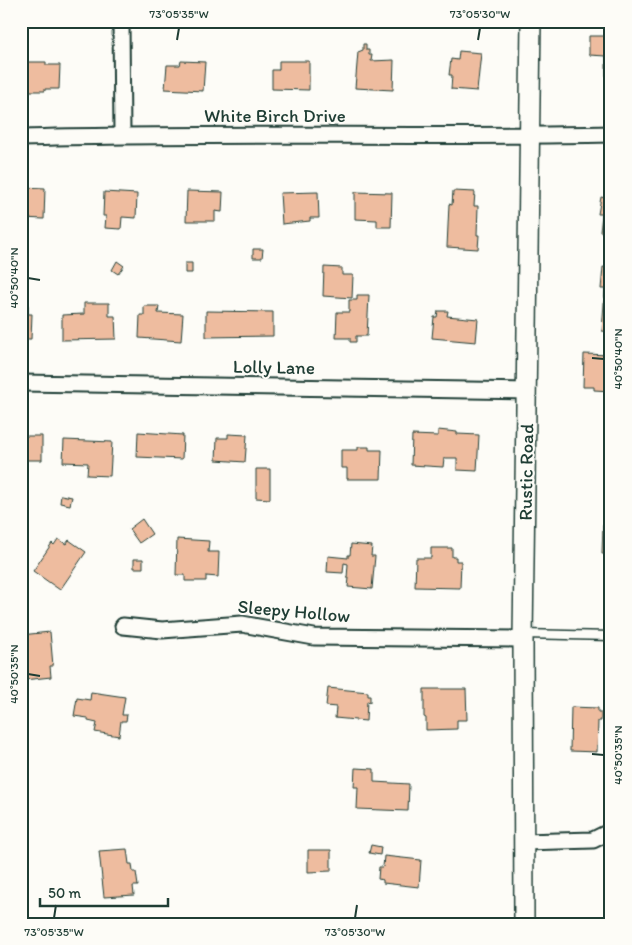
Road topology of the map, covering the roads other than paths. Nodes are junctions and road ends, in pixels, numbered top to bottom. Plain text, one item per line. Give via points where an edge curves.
1 (121, 21) edge
2 (531, 21) edge
3 (611, 134) edge
4 (122, 135) junction
5 (528, 135) junction
6 (21, 138) edge
7 (21, 382) edge
8 (527, 391) junction
9 (122, 626) dead end
10 (523, 636) junction
11 (611, 636) edge
12 (611, 831) edge
13 (524, 842) junction
14 (524, 924) edge

1 - 4 street
2 - 5 street, Rustic Road
3 - 5 street, White Birch Drive
4 - 5 street, White Birch Drive
4 - 6 street, White Birch Drive
5 - 8 street, Rustic Road
7 - 8 street, Lolly Lane
8 - 10 street, Rustic Road
9 - 10 street, Sleepy Hollow via 162,630 242,624 314,636
10 - 11 lane
10 - 13 street, Rustic Road
12 - 13 street via 593,840
13 - 14 street, Rustic Road

